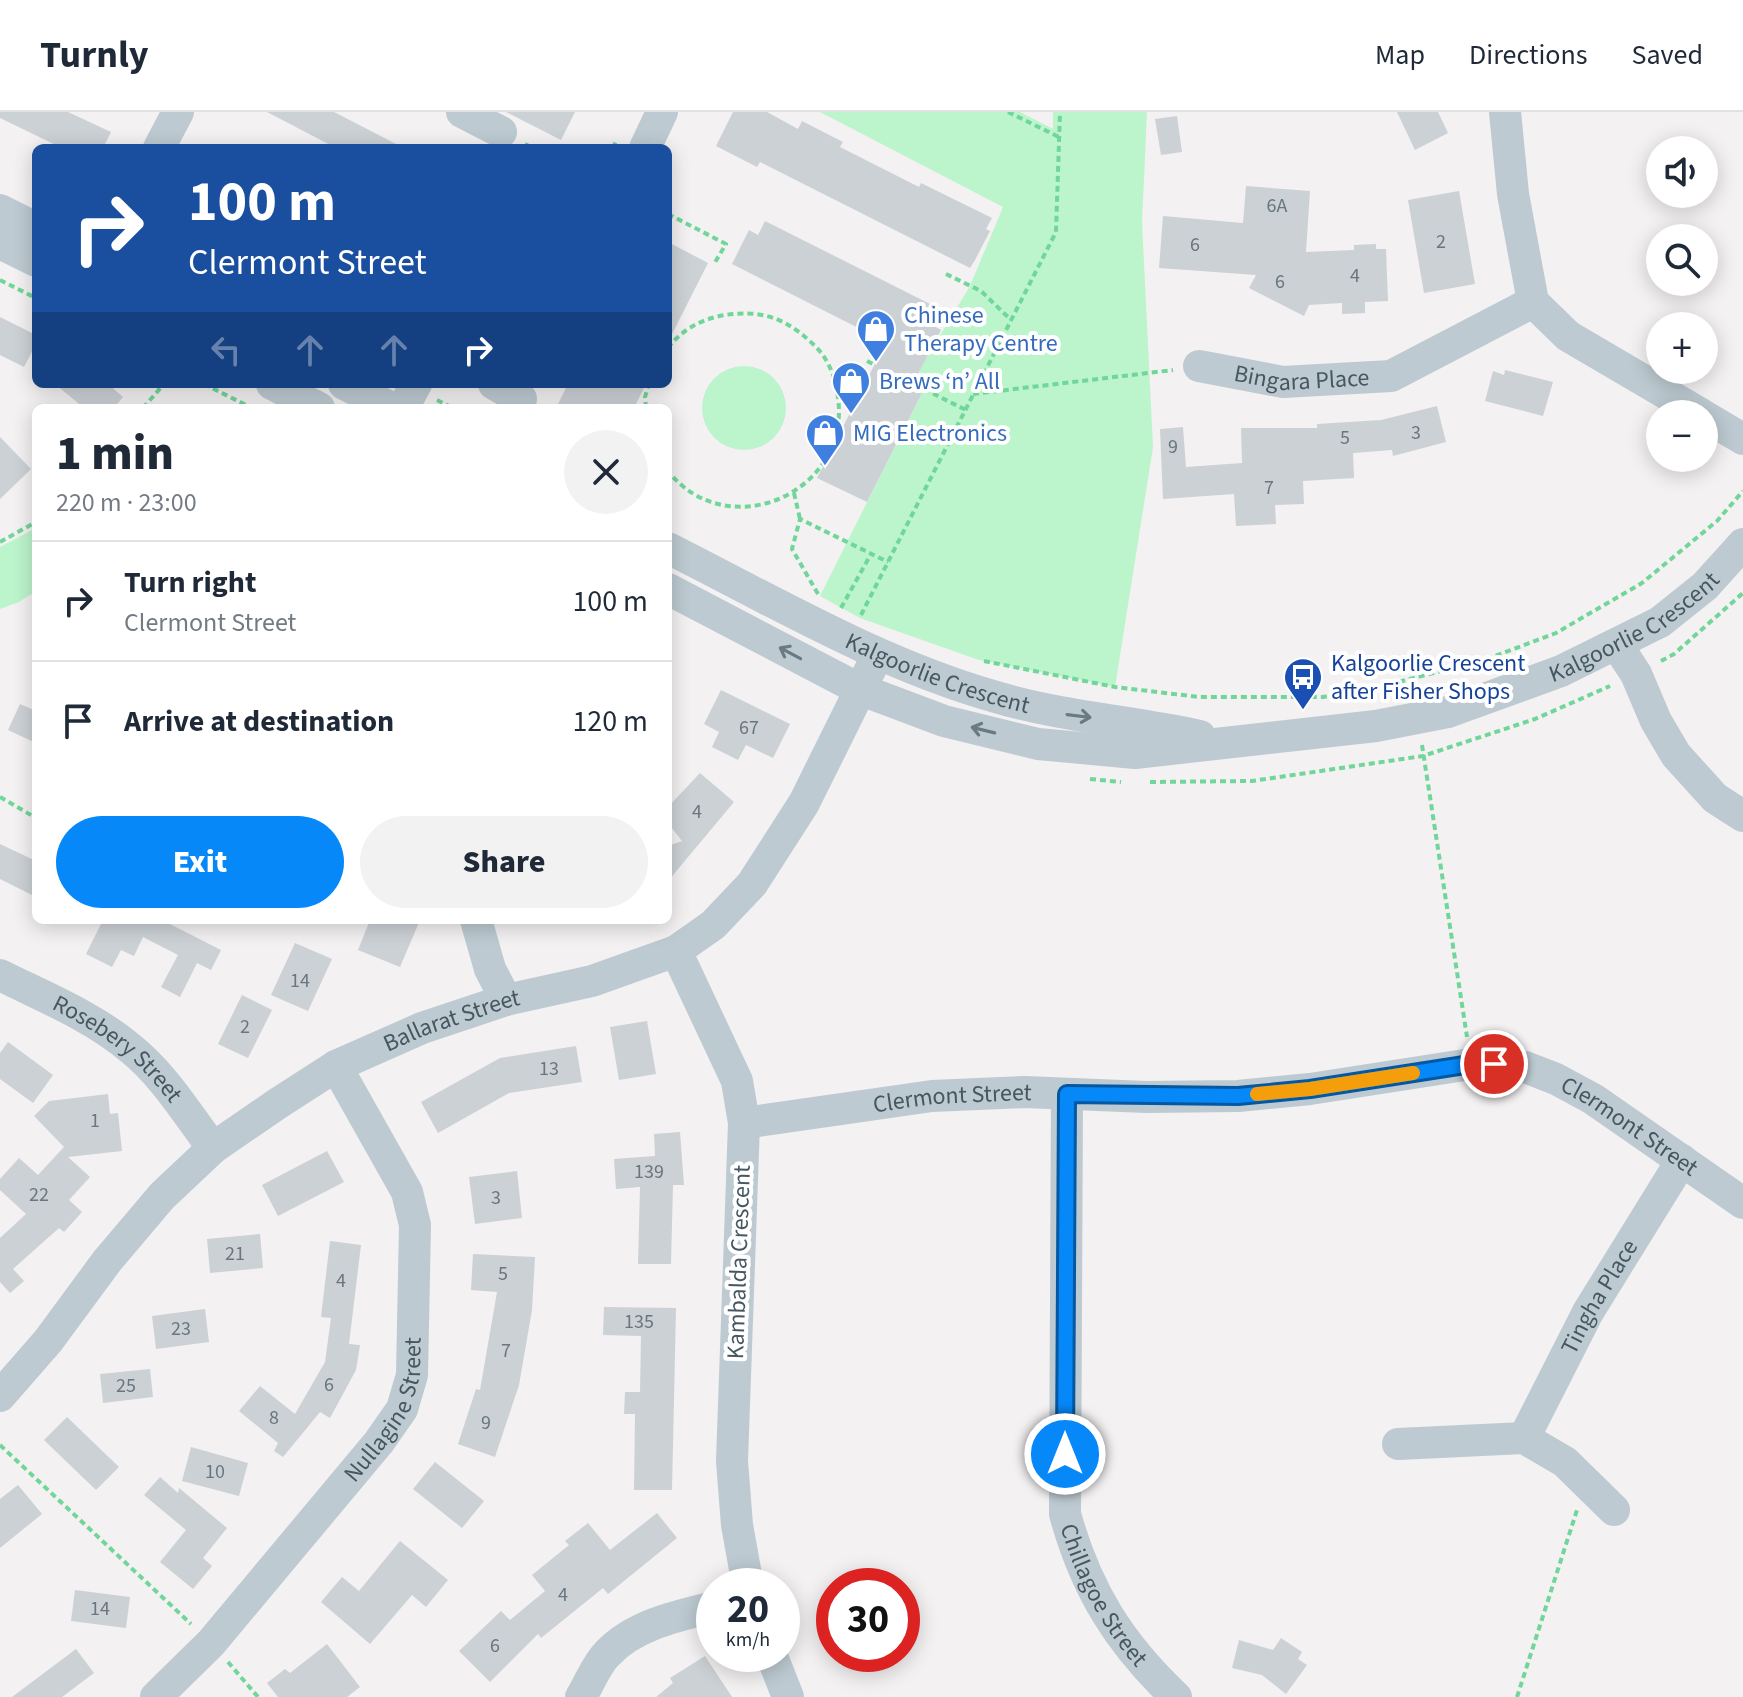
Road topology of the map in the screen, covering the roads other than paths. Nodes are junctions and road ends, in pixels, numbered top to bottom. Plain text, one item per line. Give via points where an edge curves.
1 (178, 112) edge
2 (462, 112) edge
3 (662, 112) edge
4 (1505, 112) edge
5 (501, 132) dead end
6 (161, 144) edge
7 (647, 144) edge
8 (0, 210) edge
9 (32, 226) edge
10 (0, 243) edge
11 (32, 259) edge
12 (1533, 302) junction
13 (1199, 366) road end
14 (280, 388) edge
15 (352, 388) edge
16 (1677, 400) edge
17 (311, 404) edge
18 (384, 404) edge
19 (1718, 424) edge
20 (1743, 439) edge
21 (1743, 544) edge
22 (672, 550) edge
23 (672, 591) edge
24 (1617, 645) junction
25 (878, 654) junction
26 (859, 689) junction
27 (1226, 741) junction
28 (1743, 816) edge
29 (477, 924) edge
30 (676, 951) junction
31 (0, 975) edge
32 (506, 1000) junction
33 (336, 1066) junction
34 (1067, 1094) junction
35 (744, 1123) junction
36 (213, 1148) junction
37 (1682, 1160) junction
38 (1743, 1203) edge
39 (0, 1396) edge
40 (1524, 1438) junction
41 (1398, 1444) dead end
42 (1614, 1510) dead end
43 (745, 1568) edge
44 (696, 1612) edge
45 (778, 1672) edge
46 (156, 1697) edge
47 (581, 1697) edge
48 (788, 1697) edge
49 (1176, 1697) edge

1 - 6 street
2 - 5 street
3 - 7 street
4 - 12 street via 1513,194
8 - 9 street
10 - 11 street
12 - 13 street, Bingara Place via 1391,376 1283,382
12 - 16 street via 1568,336
14 - 17 street
15 - 18 street
19 - 20 street
21 - 24 street, Kalgoorlie Crescent via 1672,613
22 - 25 street, Kalgoorlie Crescent
26 -> 23 street, Kalgoorlie Crescent
24 - 27 street, Kalgoorlie Crescent via 1448,712 1376,726
24 - 28 street via 1676,755 1715,798
25 - 26 street, Ballarat Street
25 -> 27 street, Kalgoorlie Crescent via 996,697
27 -> 26 street, Kalgoorlie Crescent via 1135,753 1038,744 944,721
26 - 30 street, Ballarat Street via 804,803 752,884 713,925
29 - 32 street
30 - 32 street, Ballarat Street via 592,981
30 - 35 street, Kambalda Crescent via 737,1081
31 - 36 street, Rosebery Street via 102,1027 132,1049
32 - 33 street, Ballarat Street via 422,1028
33 - 36 street, Ballarat Street
33 - 46 street, Nullagine Street via 407,1192 415,1225 412,1375 402,1409 379,1442 211,1643
34 - 35 street, Clermont Street via 932,1096
34 - 37 street, Clermont Street via 1238,1096 1471,1064 1525,1067 1593,1099
34 - 49 street, Chillagoe Street via 1065,1514 1082,1570 1099,1603
35 - 43 street, Kambalda Crescent via 732,1461
36 - 39 street, Ballarat Street via 162,1196
37 - 38 street, Clermont Street
37 - 40 street, Tingha Place via 1588,1312
40 - 41 street
40 - 42 street via 1565,1462
44 - 47 street via 635,1633 606,1655
45 - 48 street

